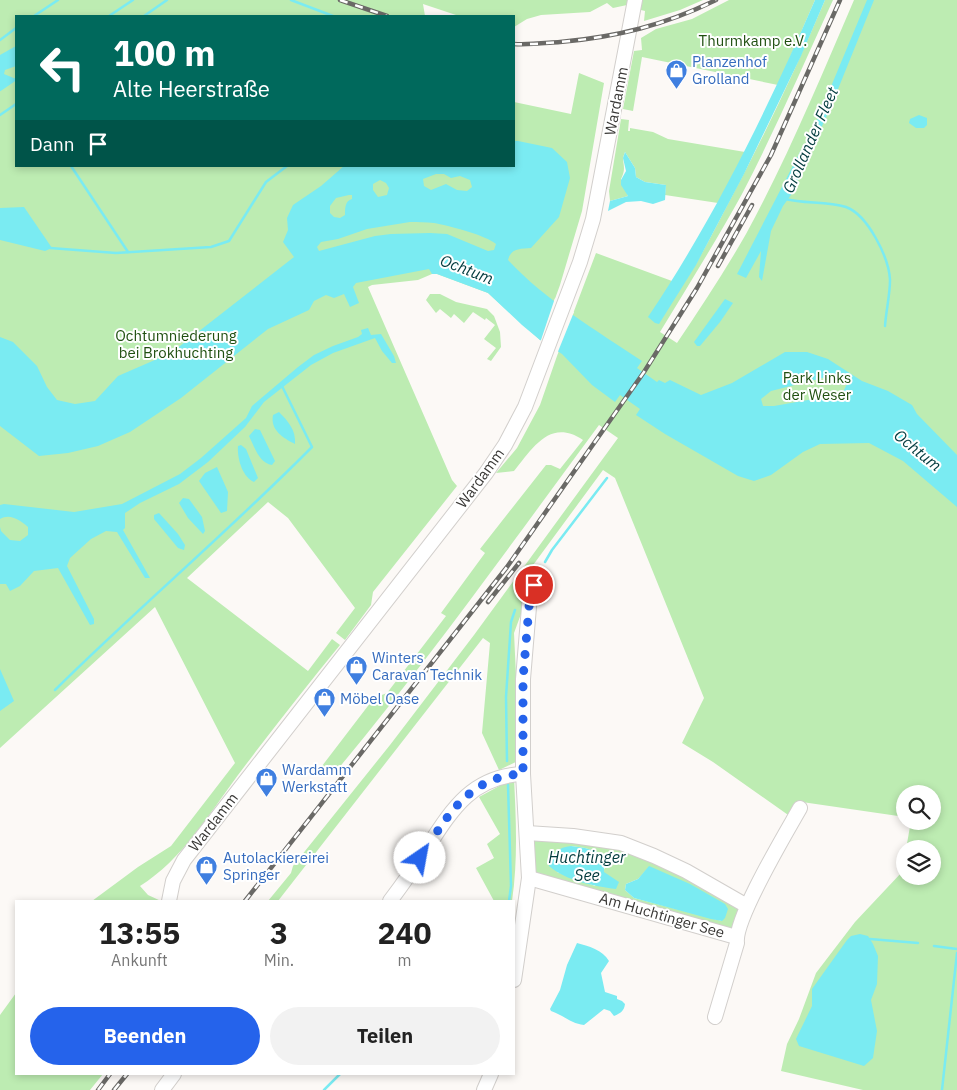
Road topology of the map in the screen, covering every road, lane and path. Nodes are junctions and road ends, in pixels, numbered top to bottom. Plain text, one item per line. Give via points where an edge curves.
1 (635, 0) edge
2 (537, 575) dead end
3 (523, 774) junction
4 (800, 808) dead end
5 (527, 833) junction
6 (529, 878) junction
7 (169, 900) edge
8 (391, 900) edge
9 (747, 906) junction
10 (736, 937) junction
11 (515, 973) edge
12 (715, 1017) dead end
13 (173, 1075) edge
14 (491, 1075) edge
15 (162, 1090) edge
16 (484, 1090) edge

1 - 7 street, Wardamm via 593,219 566,302 525,407 494,462 184,860 173,881
2 - 3 street via 530,595 523,679
3 - 5 street
3 - 8 street via 494,778 460,801
4 - 9 street, Am Huchtinger See
5 - 6 street
5 - 9 street via 621,844 654,856
6 - 10 street, Am Huchtinger See
6 - 11 street
9 - 10 street, Am Huchtinger See
10 - 12 street, Am Huchtinger See
13 - 15 street
14 - 16 street

